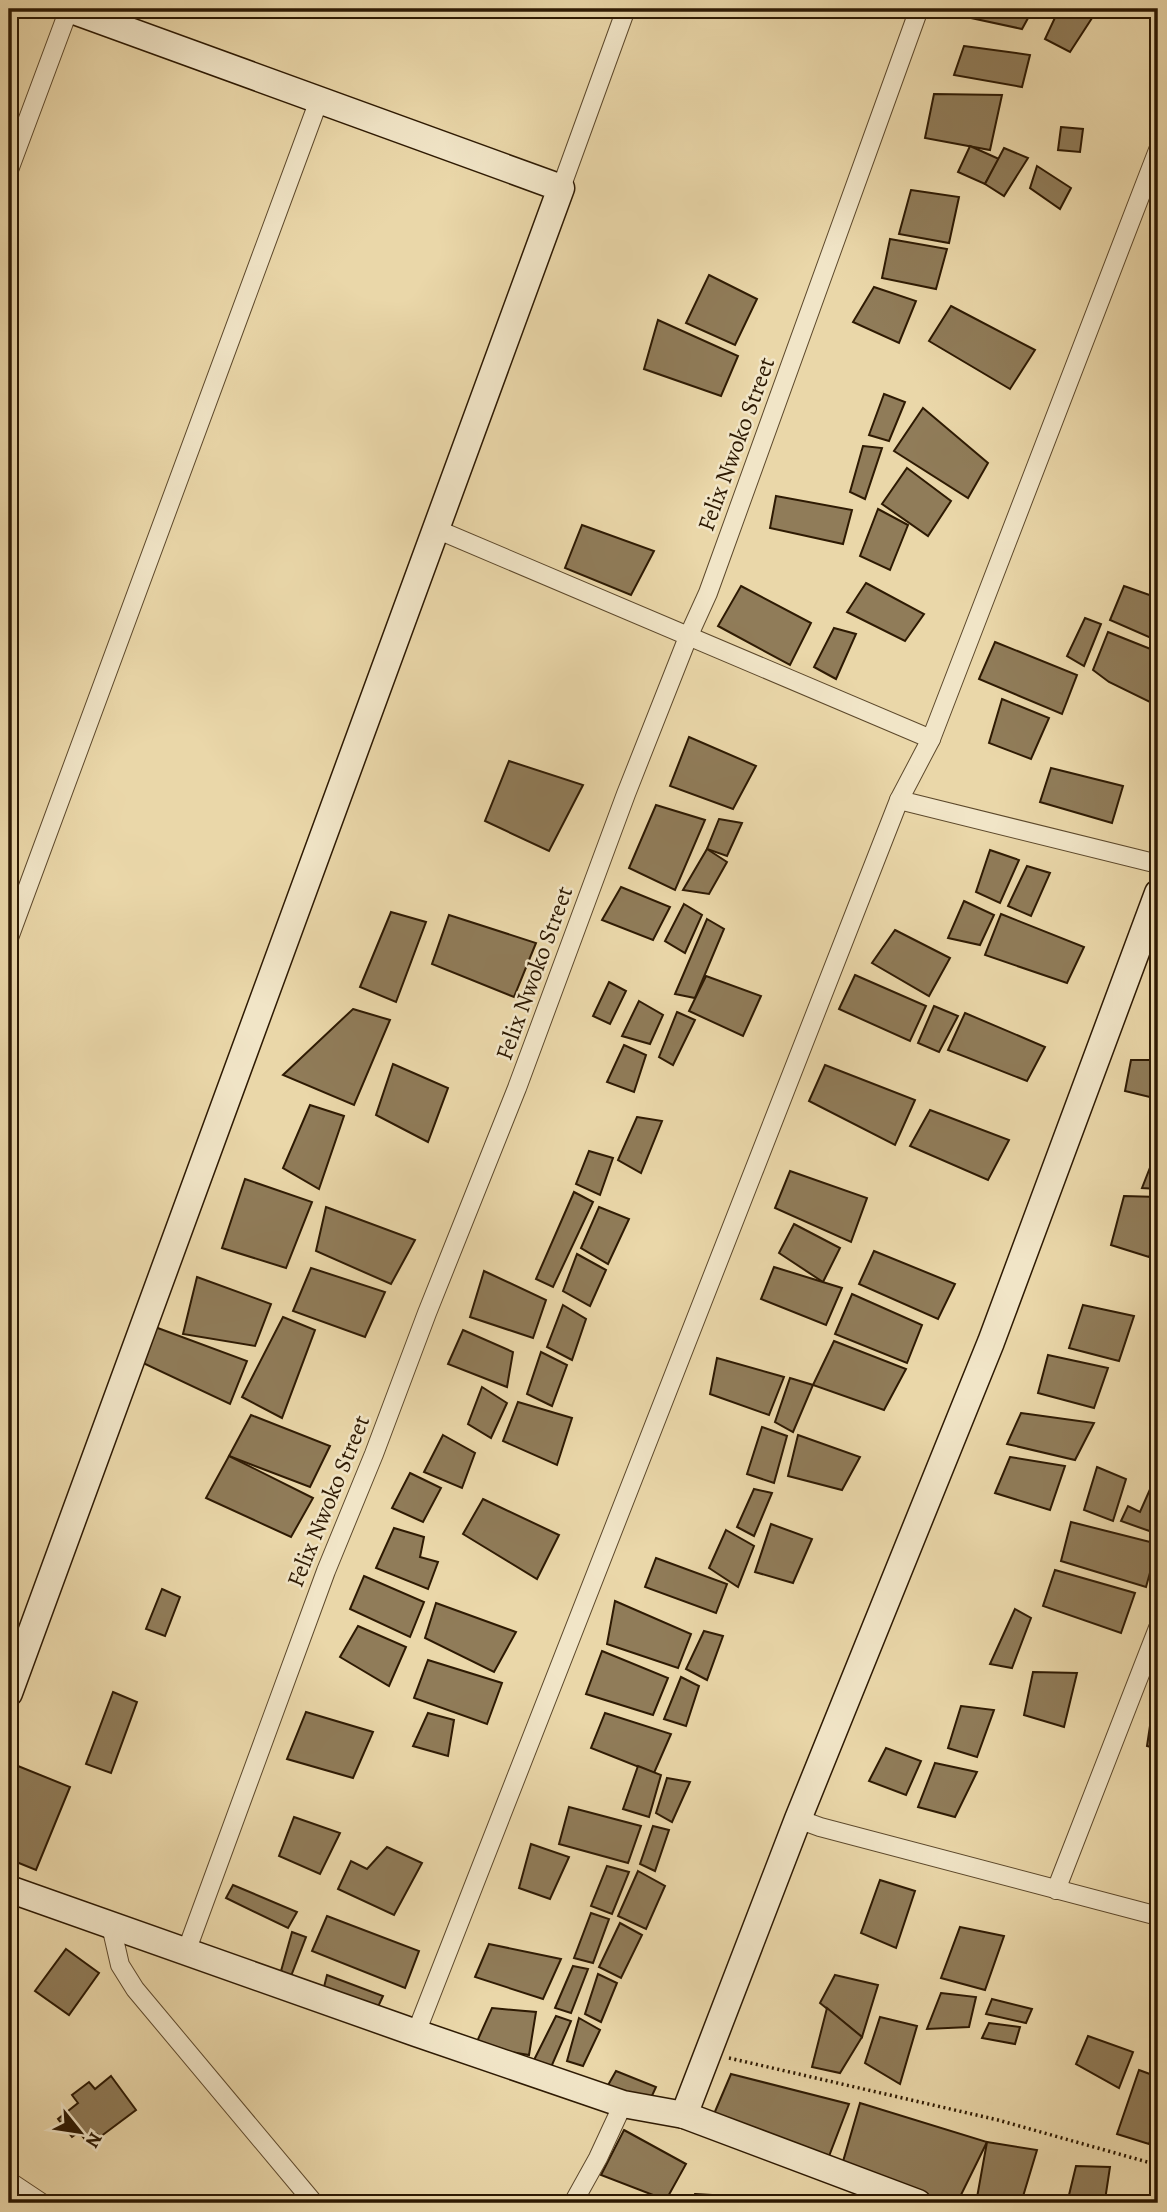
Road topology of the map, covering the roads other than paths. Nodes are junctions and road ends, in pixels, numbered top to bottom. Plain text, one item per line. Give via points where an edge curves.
1 (69, 9) edge
2 (625, 9) edge
3 (919, 9) edge
4 (319, 100) junction
5 (1158, 150) edge
6 (9, 170) edge
7 (561, 188) junction
8 (436, 529) junction
9 (688, 637) junction
10 (930, 739) junction
11 (900, 800) junction
12 (1158, 864) edge
13 (1158, 893) edge
14 (9, 938) edge
15 (1158, 1628) edge
16 (9, 1693) edge
17 (798, 1819) junction
18 (9, 1889) edge
19 (1056, 1889) junction
20 (1158, 1916) edge
21 (111, 1926) junction
22 (186, 1952) junction
23 (416, 2033) junction
24 (623, 2104) junction
25 (684, 2115) junction
26 (9, 2181) edge
27 (42, 2203) edge
28 (314, 2203) edge
29 (573, 2203) edge
30 (918, 2203) edge

1 - 4 street
1 - 6 street
2 - 7 street
3 - 9 street, Felix Nwoko Street via 708,593
4 - 7 street
4 - 14 street
5 - 10 street
7 - 8 street
8 - 9 street
8 - 16 street
9 - 10 street
9 - 22 street, Felix Nwoko Street via 517,1088 326,1571
10 - 11 street
11 - 12 street
11 - 23 street
13 - 17 street via 991,1342
15 - 19 street
17 - 19 street
17 - 25 street
18 - 21 street
19 - 20 street
21 - 22 street
21 - 28 street via 120,1965 135,1989
22 - 23 street
23 - 24 street
24 - 25 street
24 - 29 street
25 - 30 street
26 - 27 street

